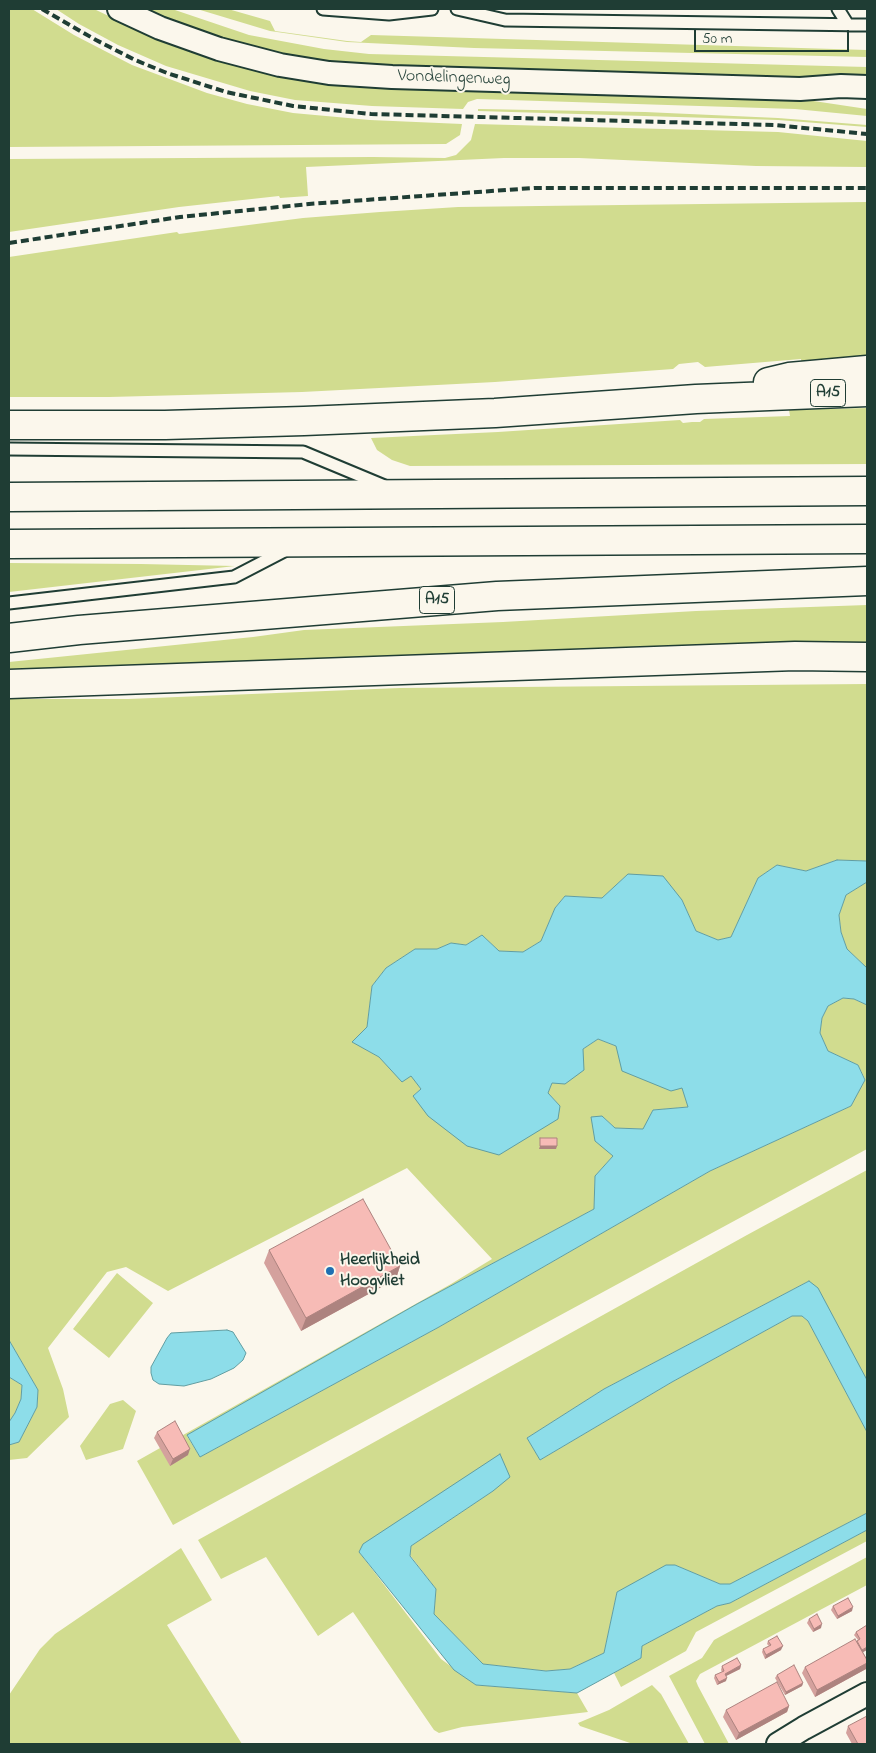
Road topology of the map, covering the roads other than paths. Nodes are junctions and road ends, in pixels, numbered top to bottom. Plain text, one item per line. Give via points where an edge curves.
1 (119, 9) edge
2 (323, 9) edge
3 (432, 9) edge
4 (457, 9) edge
5 (838, 9) edge
6 (848, 25) junction
7 (867, 25) edge
8 (867, 87) edge
9 (800, 89) junction
10 (867, 102) edge
11 (867, 370) edge
12 (788, 386) junction
13 (867, 392) edge
14 (9, 425) edge
15 (9, 449) edge
16 (867, 491) edge
17 (405, 494) junction
18 (9, 497) edge
19 (867, 539) edge
20 (302, 542) junction
21 (9, 544) edge
22 (867, 581) edge
23 (9, 603) edge
24 (9, 638) edge
25 (867, 657) edge
26 (9, 684) edge
27 (867, 1694) edge
28 (778, 1744) edge

1 - 9 street, Vondelingenweg via 219,49 280,65 329,73
2 - 3 lane via 389,14
4 - 6 lane via 506,20
5 - 6 lane
6 - 7 lane
8 - 9 street, Vondelingenweg
9 - 10 street, Vondelingenweg via 841,100
11 - 12 highway, A15
12 - 13 highway, A15
12 - 14 highway, A15 via 696,399 495,413 166,425
15 - 17 lane via 303,452
16 - 17 highway
17 - 18 highway
19 - 20 highway
20 - 21 highway
20 - 23 lane via 234,577
22 - 24 highway, A15 via 497,596
25 - 26 highway via 775,657
27 - 28 street

